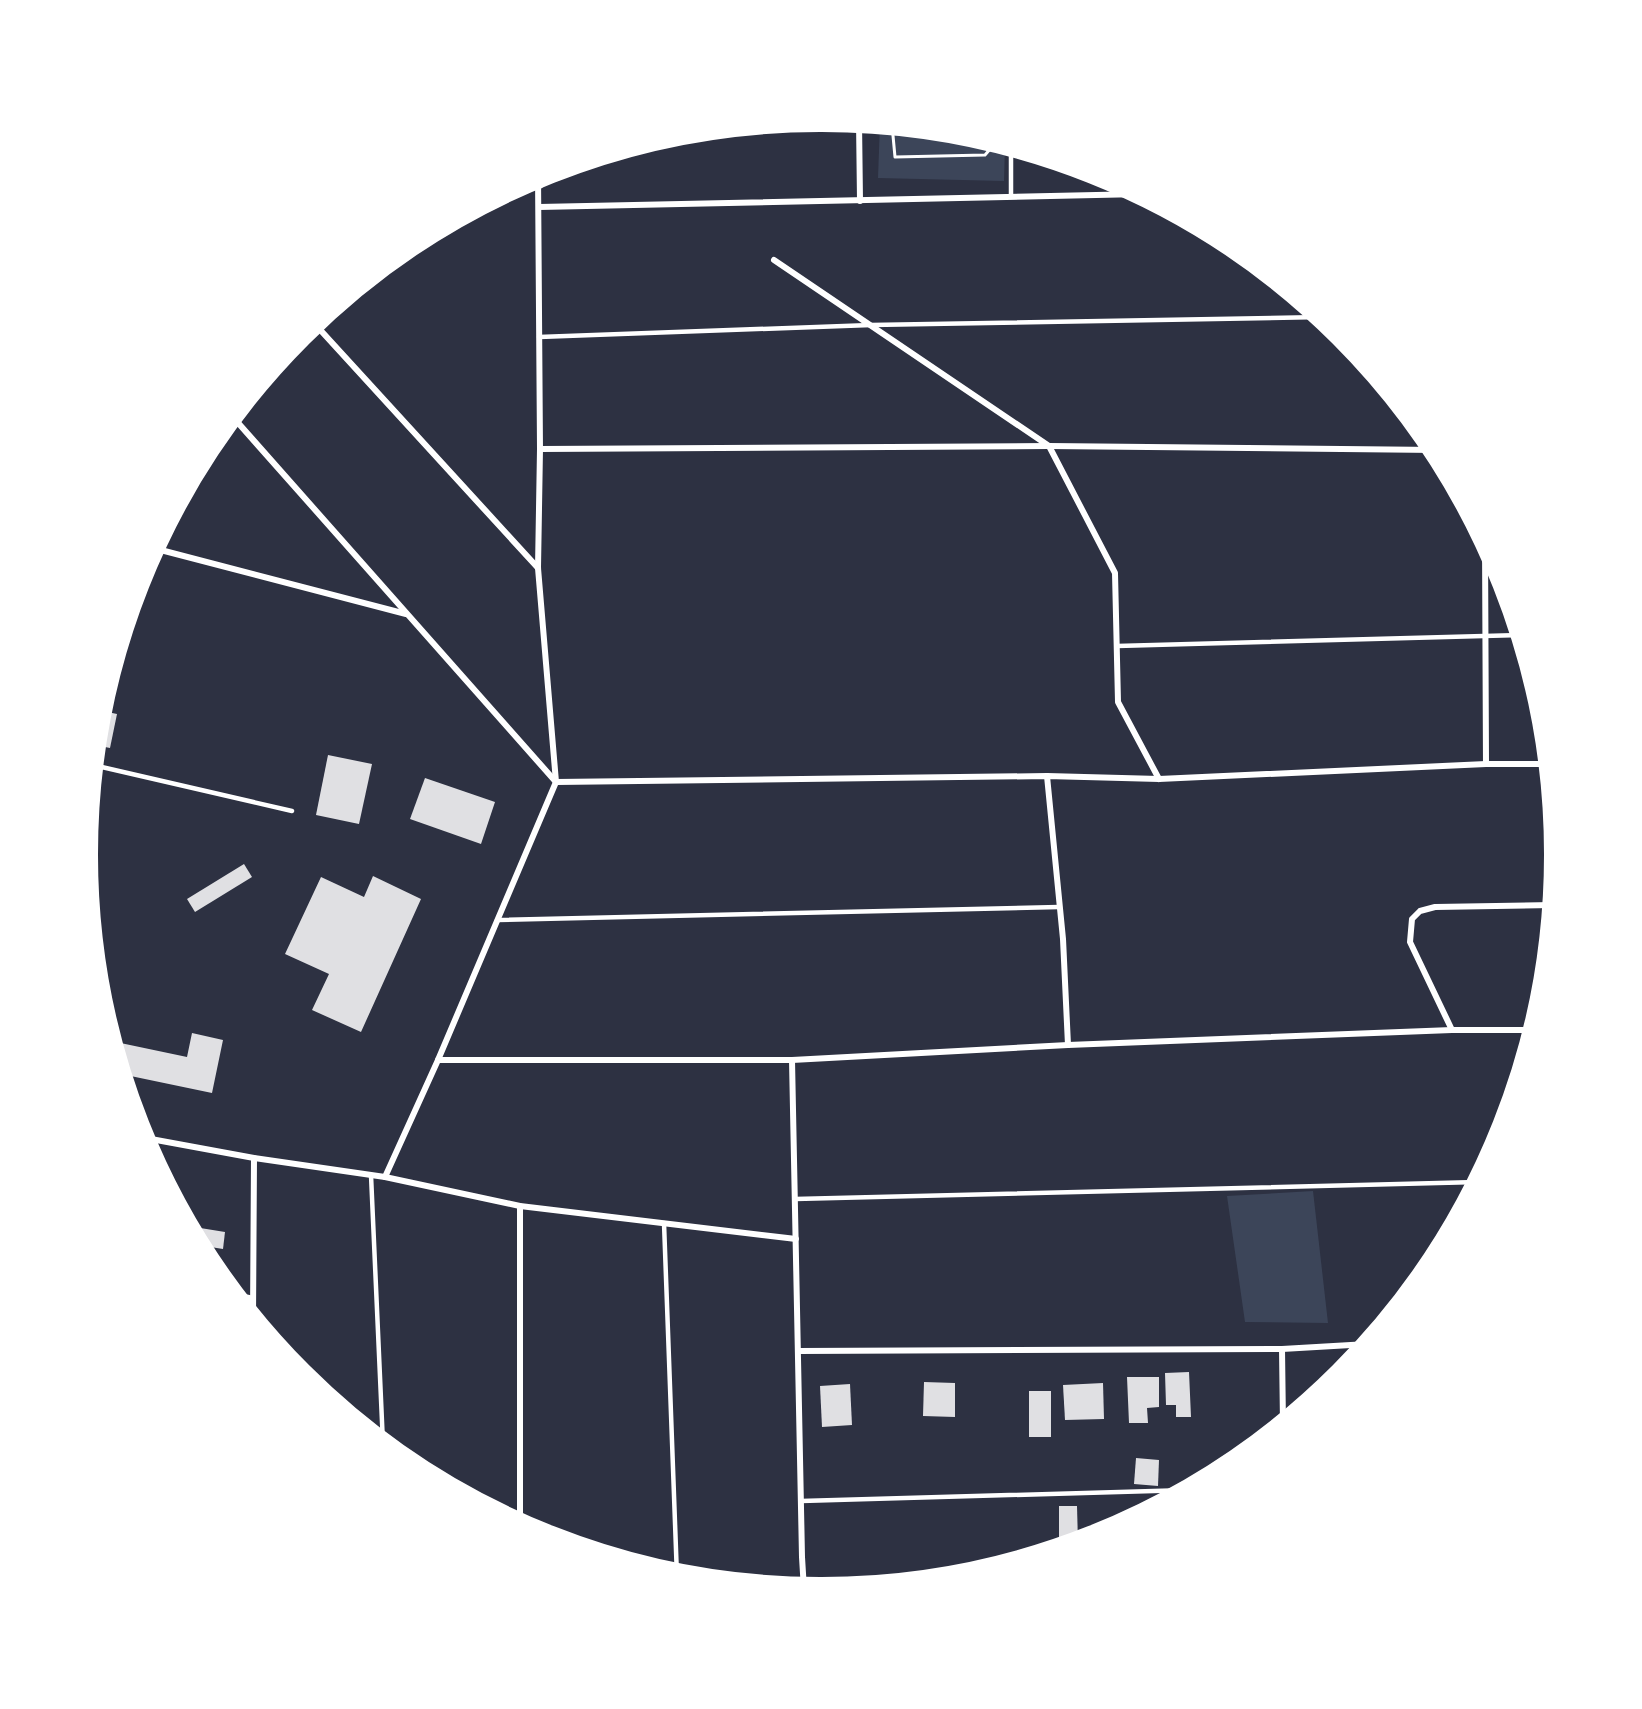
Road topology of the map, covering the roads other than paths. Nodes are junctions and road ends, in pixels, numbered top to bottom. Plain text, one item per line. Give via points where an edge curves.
1 (860, 130) edge
2 (1011, 154) edge
3 (537, 186) edge
4 (1124, 194) edge
5 (1011, 197) junction
6 (860, 201) junction
7 (539, 207) junction
8 (774, 260) dead end
9 (1310, 317) edge
10 (871, 325) junction
11 (320, 329) edge
12 (539, 337) junction
13 (238, 422) edge
14 (1049, 446) junction
15 (540, 449) junction
16 (1424, 450) edge
17 (161, 550) edge
18 (1485, 561) edge
19 (538, 568) junction
20 (406, 614) junction
21 (1513, 634) edge
22 (1486, 636) junction
23 (1117, 646) junction
24 (1486, 764) junction
25 (1541, 764) edge
26 (100, 767) edge
27 (1047, 776) junction
28 (1159, 779) junction
29 (556, 782) junction
30 (292, 811) dead end
31 (1546, 905) edge
32 (1059, 907) junction
33 (497, 920) junction
34 (1452, 1030) junction
35 (1526, 1030) edge
36 (1068, 1045) junction
37 (438, 1060) junction
38 (792, 1060) junction
39 (153, 1139) edge
40 (254, 1158) junction
41 (371, 1175) junction
42 (385, 1177) junction
43 (1470, 1182) edge
44 (795, 1199) junction
45 (520, 1206) junction
46 (664, 1223) junction
47 (796, 1239) junction
48 (244, 1296) edge
49 (253, 1298) junction
50 (253, 1307) edge
51 (1357, 1345) edge
52 (1282, 1349) junction
53 (798, 1351) junction
54 (1283, 1415) edge
55 (383, 1434) edge
56 (1172, 1490) edge
57 (801, 1501) junction
58 (520, 1515) edge
59 (677, 1566) edge
60 (804, 1580) edge

1 - 6 street
2 - 5 lane
3 - 7 street
4 - 5 street
5 - 6 street
6 - 7 street
7 - 12 street
8 - 10 street
9 - 10 lane
10 - 12 lane
10 - 14 street
11 - 19 street
12 - 15 street
13 - 20 street
14 - 15 street
14 - 16 street
14 - 23 street via 1115,573
15 - 19 street
17 - 20 street
18 - 22 street
19 - 29 street
20 - 29 street
21 - 22 lane
22 - 23 lane
22 - 24 street
23 - 28 street via 1118,702
24 - 25 street
24 - 28 street
26 - 30 lane
27 - 28 street
27 - 29 street
27 - 32 street
29 - 33 street
31 - 34 street via 1436,907 1420,911 1412,919 1410,942
32 - 33 lane
32 - 36 street
33 - 37 street
34 - 35 street
34 - 36 street
36 - 38 street
37 - 38 street
37 - 42 street
38 - 44 street
39 - 40 street
40 - 41 street
40 - 49 street
41 - 42 street
41 - 55 lane
42 - 45 street
43 - 44 lane
44 - 47 street
45 - 46 street
45 - 58 street
46 - 47 street
46 - 59 lane
47 - 53 street
48 - 49 lane
49 - 50 street
51 - 52 street
52 - 53 street
52 - 54 street
53 - 57 street
56 - 57 lane
57 - 60 street

